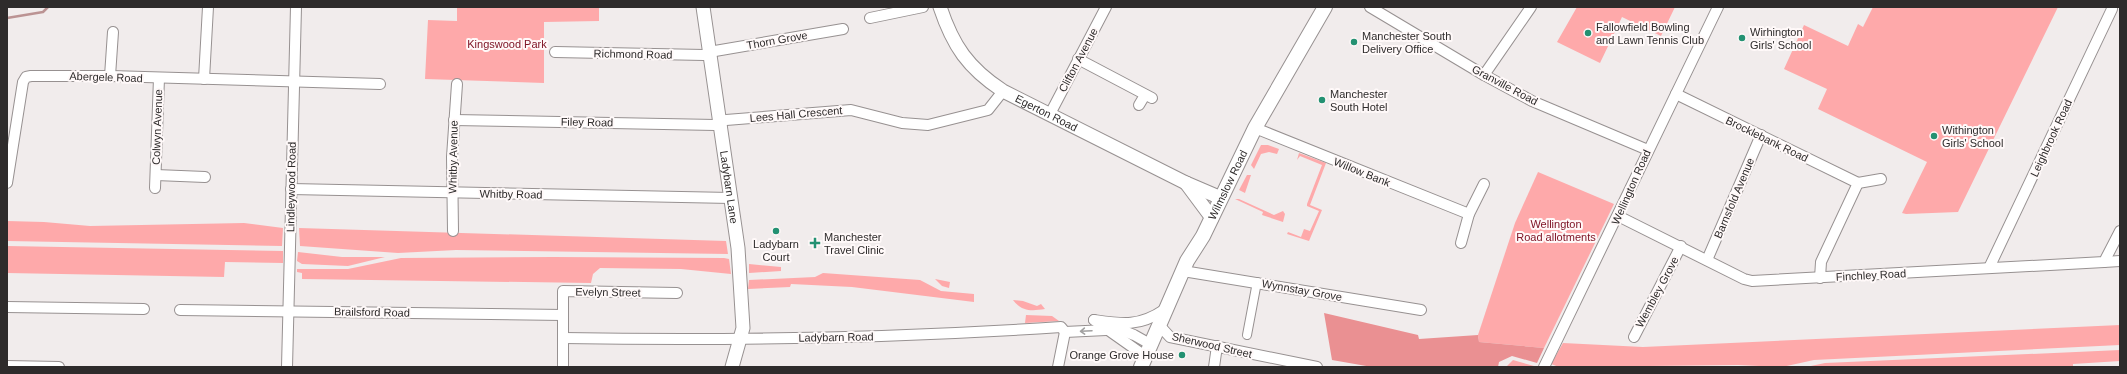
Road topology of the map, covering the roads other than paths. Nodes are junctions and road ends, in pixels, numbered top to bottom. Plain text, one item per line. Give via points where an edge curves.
1 (208, 7) edge
2 (296, 7) edge
3 (703, 7) edge
4 (923, 7) edge
5 (940, 7) edge
6 (1106, 7) edge
7 (1325, 7) edge
8 (1370, 7) edge
9 (1530, 7) edge
10 (1718, 7) edge
11 (2114, 9) edge
12 (870, 18) dead end
13 (843, 29) dead end
14 (113, 32) dead end
15 (555, 52) dead end
16 (710, 52) junction
17 (1078, 59) junction
18 (110, 76) junction
19 (1484, 76) junction
20 (158, 78) junction
21 (204, 79) junction
22 (294, 82) junction
23 (380, 84) dead end
24 (457, 84) dead end
25 (1002, 91) junction
26 (1676, 94) junction
27 (1140, 105) dead end
28 (1050, 114) junction
29 (454, 120) junction
30 (721, 122) junction
31 (1255, 128) junction
32 (1761, 135) junction
33 (1648, 150) junction
34 (156, 175) junction
35 (205, 177) dead end
36 (1881, 179) dead end
37 (7, 183) edge
38 (1186, 183) junction
39 (1858, 183) junction
40 (1484, 184) dead end
41 (156, 188) dead end
42 (291, 190) junction
43 (453, 193) junction
44 (731, 198) junction
45 (1221, 198) junction
46 (1469, 214) junction
47 (1618, 216) junction
48 (1212, 218) junction
49 (453, 231) dead end
50 (2120, 232) edge
51 (1461, 243) dead end
52 (1681, 246) junction
53 (1707, 260) junction
54 (2104, 262) junction
55 (2120, 262) edge
56 (1989, 268) junction
57 (1182, 271) junction
58 (1820, 278) junction
59 (1257, 282) junction
60 (677, 293) dead end
61 (7, 307) edge
62 (144, 309) dead end
63 (180, 310) dead end
64 (1164, 310) junction
65 (1421, 310) dead end
66 (288, 311) junction
67 (563, 315) junction
68 (1094, 320) junction
69 (1159, 325) junction
70 (1106, 330) junction
71 (1065, 332) junction
72 (1247, 336) dead end
73 (1634, 337) dead end
74 (563, 338) junction
75 (740, 338) junction
76 (1218, 346) junction
77 (1145, 356) edge
78 (7, 366) edge
79 (59, 367) edge
80 (287, 367) edge
81 (563, 367) edge
82 (732, 367) edge
83 (1058, 367) edge
84 (1214, 367) edge
85 (1317, 367) edge
86 (1544, 367) edge

1 - 21 street
2 - 22 street, Lindleywood Road
3 - 16 street, Ladybarn Lane
4 - 12 street
5 - 25 street, Egerton Road via 952,39 966,60
6 - 17 street, Clifton Avenue
7 - 31 main road, Wilmslow Road
8 - 19 street, Granville Road
9 - 19 street
10 - 26 street, Wellington Road
11 - 56 street, Leighbrook Road
13 - 16 street, Thorn Grove
14 - 18 street
15 - 16 street, Richmond Road via 704,56
16 - 30 street, Ladybarn Lane
17 - 27 street via 1148,97
17 - 28 street, Clifton Avenue
18 - 20 street, Abergele Road
18 - 37 street, Abergele Road via 26,77 23,82
19 - 33 street, Granville Road via 1532,101
20 - 21 street, Abergele Road
20 - 34 street, Colwyn Avenue
21 - 22 street, Abergele Road
22 - 23 street, Abergele Road
22 - 42 street, Lindleywood Road
24 - 29 street, Whitby Avenue
25 - 28 street, Egerton Road
25 - 30 street, Lees Hall Crescent via 988,110 928,125 902,123 851,110
26 - 32 street, Brocklebank Road
26 - 33 street, Wellington Road
28 - 38 street, Egerton Road
29 - 30 street, Filey Road via 684,125 715,125
29 - 43 street, Whitby Avenue
30 - 44 street, Ladybarn Lane
31 - 45 main road, Wilmslow Road
31 - 46 street, Willow Bank
32 - 39 street, Brocklebank Road
32 - 53 street, Barnsfold Avenue
33 - 47 street, Wellington Road
34 - 35 street, Colwyn Avenue
34 - 41 street, Colwyn Avenue
36 - 39 street
38 - 45 street, Egerton Road
38 - 48 street, Egerton Road
39 - 58 street via 1821,262
40 - 46 street
42 - 43 street, Whitby Road
42 - 66 street, Lindleywood Road
43 - 44 street, Whitby Road
43 - 49 street, Whitby Avenue
44 - 75 street, Ladybarn Lane via 738,248 743,328
45 - 48 main road, Wilmslow Road
46 - 51 street
47 - 52 street, Finchley Road
47 - 86 street, Wellington Road
48 - 57 main road, Wilmslow Road
50 - 54 street
52 - 53 street, Finchley Road
52 - 73 street, Wembley Grove
53 - 58 street, Finchley Road via 1752,281
54 - 55 street, Finchley Road
54 - 56 street, Finchley Road
56 - 58 street, Finchley Road
57 - 59 street, Wynnstay Grove
57 - 64 main road, Wilmslow Road
59 - 65 street, Wynnstay Grove
59 - 72 street
60 - 67 street, Evelyn Street via 563,291
61 - 62 street
63 - 66 street, Brailsford Road
64 - 68 street via 1151,319 1136,324
64 - 69 main road, Wilmslow Road
66 - 67 street, Brailsford Road
66 - 80 street, Lindleywood Road
67 - 74 street
68 - 70 street
68 - 77 street via 1134,334
69 - 76 street, Sherwood Street via 1170,337
69 - 77 main road, Wilmslow Road
70 -> 71 street, Ladybarn Road
70 - 77 street
71 - 75 street, Ladybarn Road via 1061,327 903,335
71 - 83 street
74 - 75 street, Ladybarn Road via 677,341
74 - 81 street
75 - 82 street, Ladybarn Lane
76 - 84 street
76 - 85 street, Sherwood Street via 1244,354
78 - 79 street

